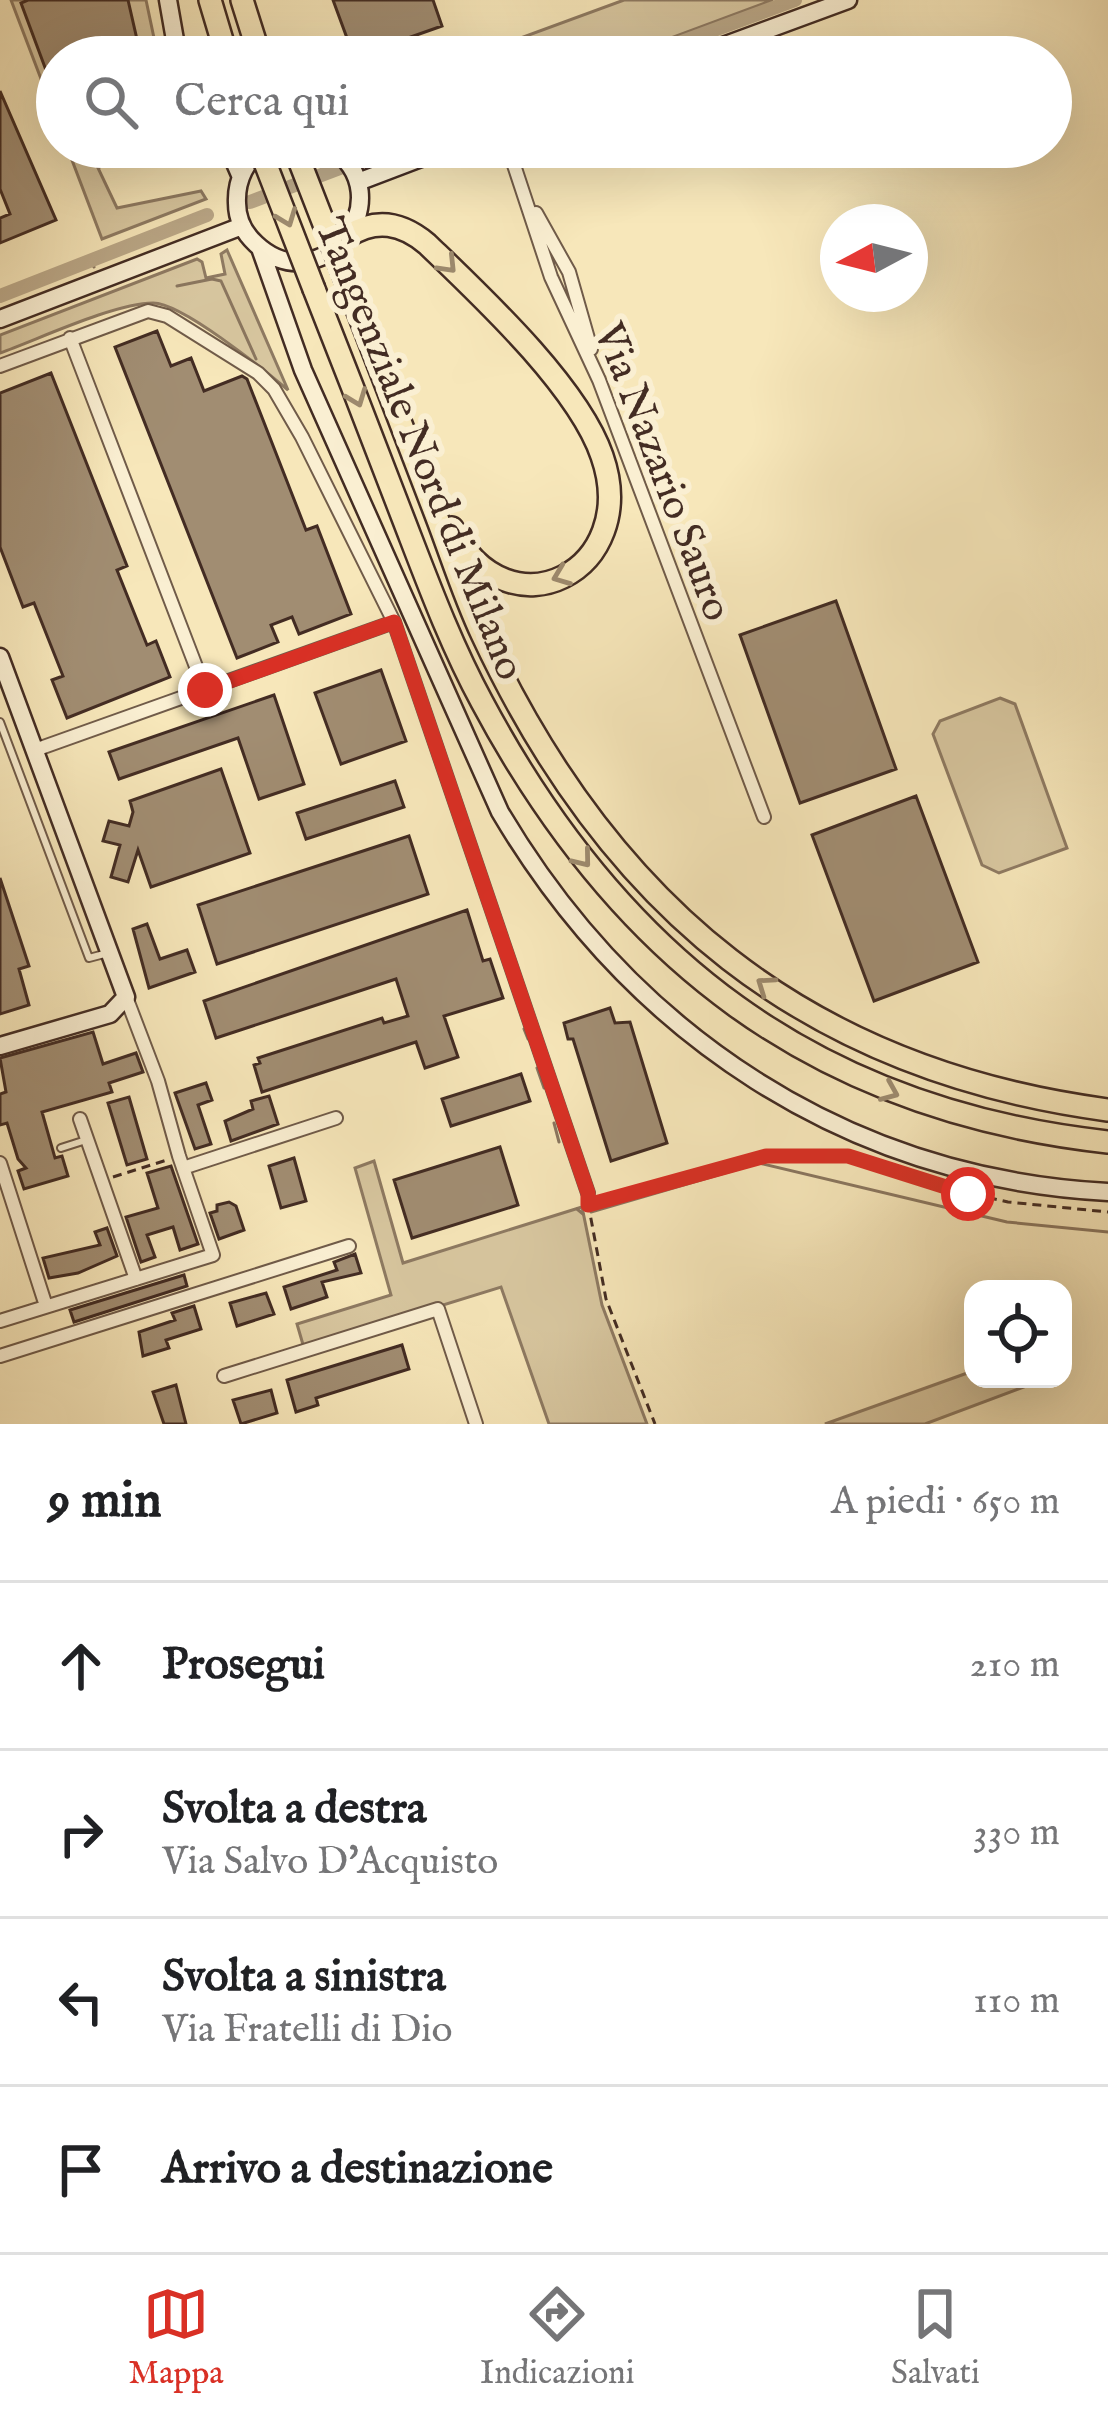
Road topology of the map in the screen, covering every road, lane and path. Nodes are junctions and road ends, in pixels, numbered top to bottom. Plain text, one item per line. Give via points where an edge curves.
1 (168, 0) edge
2 (210, 0) edge
3 (242, 0) edge
4 (848, 0) edge
5 (174, 36) edge
6 (220, 36) edge
7 (253, 36) edge
8 (750, 36) edge
9 (237, 168) edge
10 (247, 168) edge
11 (267, 168) edge
12 (302, 168) edge
13 (351, 168) edge
14 (395, 168) edge
15 (516, 168) edge
16 (241, 177) junction
17 (358, 182) junction
18 (242, 226) junction
19 (348, 236) junction
20 (260, 248) junction
21 (285, 260) junction
22 (273, 290) junction
23 (0, 319) edge
24 (70, 338) junction
25 (0, 366) edge
26 (383, 377) junction
27 (394, 622) junction
28 (2, 669) edge
29 (205, 690) junction
30 (0, 722) edge
31 (33, 745) junction
32 (10, 748) junction
33 (764, 818) dead end
34 (112, 952) junction
35 (126, 997) junction
36 (0, 1046) edge
37 (1108, 1110) edge
38 (336, 1118) dead end
39 (80, 1119) dead end
40 (86, 1140) junction
41 (1108, 1142) edge
42 (61, 1148) dead end
43 (181, 1162) junction
44 (0, 1163) edge
45 (100, 1182) junction
46 (1108, 1192) edge
47 (588, 1199) junction
48 (0, 1201) edge
49 (12, 1212) junction
50 (1108, 1212) edge
51 (350, 1246) dead end
52 (136, 1279) junction
53 (46, 1306) junction
54 (0, 1321) edge
55 (0, 1356) edge
56 (224, 1376) dead end
57 (476, 1424) edge
58 (655, 1424) edge

1 - 5 main road
2 - 6 highway
3 - 7 highway
4 - 8 main road
9 - 16 main road
10 - 16 main road
11 -> 41 highway, Tangenziale Nord di Milano, bridge via 479,698 552,821 612,894 734,1005 835,1066 980,1122
12 - 26 highway, Tangenziale Nord di Milano, bridge
13 - 17 main road
14 - 17 main road
15 - 33 street, Via Nazario Sauro via 551,278 599,380
16 - 18 main road
17 - 19 main road
18 - 20 main road
18 - 23 main road
19 - 21 main road via 320,257
19 -> 26 highway via 382,224 417,236 572,398 608,478 607,520 588,562 538,584 498,578 476,562 448,521
20 - 21 main road
20 - 22 main road
21 - 22 main road via 275,268
22 - 46 main road via 500,812 614,967 742,1073 872,1142 1015,1184
24 - 25 street
24 - 27 street via 158,312 258,373 286,406
24 - 29 street
37 -> 26 highway, Tangenziale Nord di Milano via 928,1071 797,1007 686,924 620,855 526,722 480,631
27 - 29 street
27 - 47 street
28 - 31 main road
29 - 31 street
30 - 32 lane
31 - 32 lane
31 - 34 main road
32 - 34 lane via 89,958
34 - 35 main road
35 - 36 main road via 110,1015
35 - 43 street
38 - 43 street
39 - 40 street
40 - 42 lane
40 - 45 street
43 - 45 path
43 - 52 street via 213,1255
44 - 49 street
45 - 52 street
47 - 50 path via 759,1157 826,1155 1008,1202
47 - 58 path via 606,1299
48 - 49 street
49 - 53 street
51 - 55 street
52 - 53 street
53 - 54 street
56 - 57 street via 438,1309

